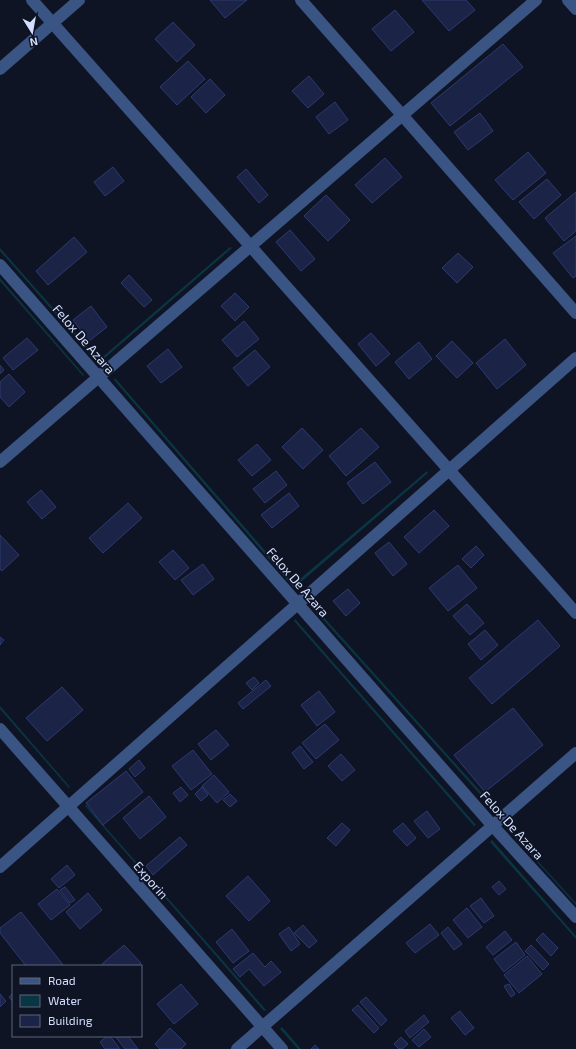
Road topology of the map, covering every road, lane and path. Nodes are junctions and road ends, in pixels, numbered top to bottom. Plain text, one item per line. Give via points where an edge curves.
1 (32, 0) edge
2 (79, 0) edge
3 (301, 0) edge
4 (536, 0) edge
5 (568, 0) edge
6 (576, 9) edge
7 (53, 24) junction
8 (0, 70) edge
9 (402, 115) junction
10 (251, 246) junction
11 (0, 265) edge
12 (576, 313) edge
13 (576, 358) edge
14 (99, 377) junction
15 (0, 462) edge
16 (449, 470) junction
17 (298, 604) junction
18 (576, 613) edge
19 (0, 729) edge
20 (576, 753) edge
21 (68, 806) junction
22 (492, 825) junction
23 (0, 866) edge
24 (576, 917) edge
25 (262, 1027) junction
26 (237, 1049) edge
27 (282, 1049) edge

1 - 7 street
2 - 7 street
3 - 9 street
4 - 9 street
5 - 6 street
7 - 8 street
7 - 10 street
9 - 10 street
9 - 12 street
10 - 14 street
10 - 16 street
11 - 14 street, Felox De Azara
13 - 16 street
14 - 15 street
14 - 17 street, Felox De Azara
16 - 17 street
16 - 18 street
17 - 21 street
17 - 22 street, Felox De Azara
19 - 21 street, Exporin
20 - 22 street
21 - 23 street
21 - 25 street, Exporin
22 - 24 street, Felox De Azara
22 - 25 street
25 - 26 street
25 - 27 street, Exporin

